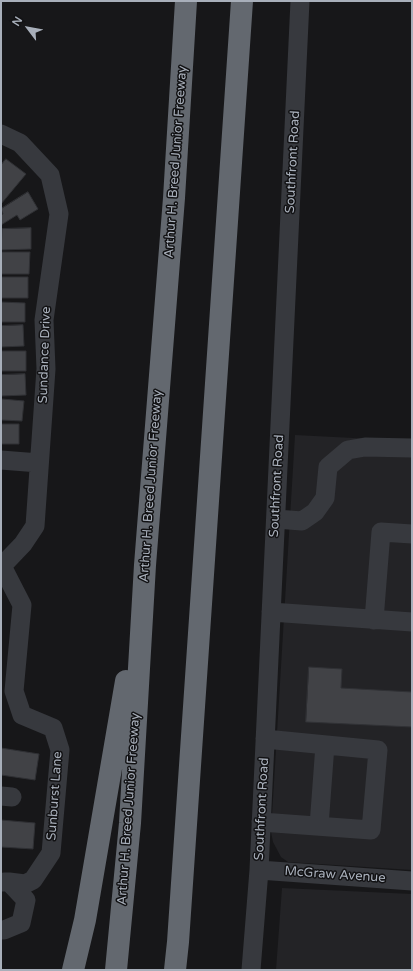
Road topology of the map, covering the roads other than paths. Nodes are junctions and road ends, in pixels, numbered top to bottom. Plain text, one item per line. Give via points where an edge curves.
1 (186, 1) edge
2 (242, 1) edge
3 (300, 1) edge
4 (1, 134) edge
5 (412, 448) edge
6 (1, 460) edge
7 (39, 464) junction
8 (276, 519) junction
9 (412, 534) edge
10 (145, 565) junction
11 (2, 566) edge
12 (271, 612) junction
13 (374, 620) junction
14 (412, 622) edge
15 (10, 703) edge
16 (265, 739) junction
17 (325, 745) junction
18 (261, 822) junction
19 (319, 826) junction
20 (259, 870) junction
21 (412, 881) edge
22 (5, 882) edge
23 (1, 930) edge
24 (178, 942) junction
25 (74, 970) edge
26 (116, 970) edge
27 (175, 970) edge
28 (186, 970) edge
29 (251, 970) edge

1 - 10 highway, Arthur H. Breed Junior Freeway via 174,198
2 - 24 highway
3 - 8 street, Southfront Road
4 - 7 street, Sundance Drive via 20,143 50,176 59,214 44,320 46,369
5 - 8 street via 365,447 348,450 328,467 325,498 315,512 302,521
6 - 7 street
7 - 11 street, Sundance Drive via 34,526 23,544
8 - 12 street, Southfront Road
9 - 13 street via 381,532
10 - 25 highway via 85,920
10 - 26 highway, Arthur H. Breed Junior Freeway via 130,823
11 - 15 street, Sunburst Lane via 22,605 14,691
12 - 13 street
12 - 16 street, Southfront Road
13 - 14 street
15 - 22 street, Sunburst Lane via 22,715 53,728 60,750 51,853 33,880 25,884
16 - 17 street
16 - 18 street, Southfront Road
17 - 19 street
17 - 19 street via 378,750 370,830
18 - 19 street
18 - 20 street, Southfront Road
20 - 21 street, McGraw Avenue
20 - 29 street, Southfront Road
22 - 23 street via 26,900 21,923
24 - 27 highway
24 - 28 highway

